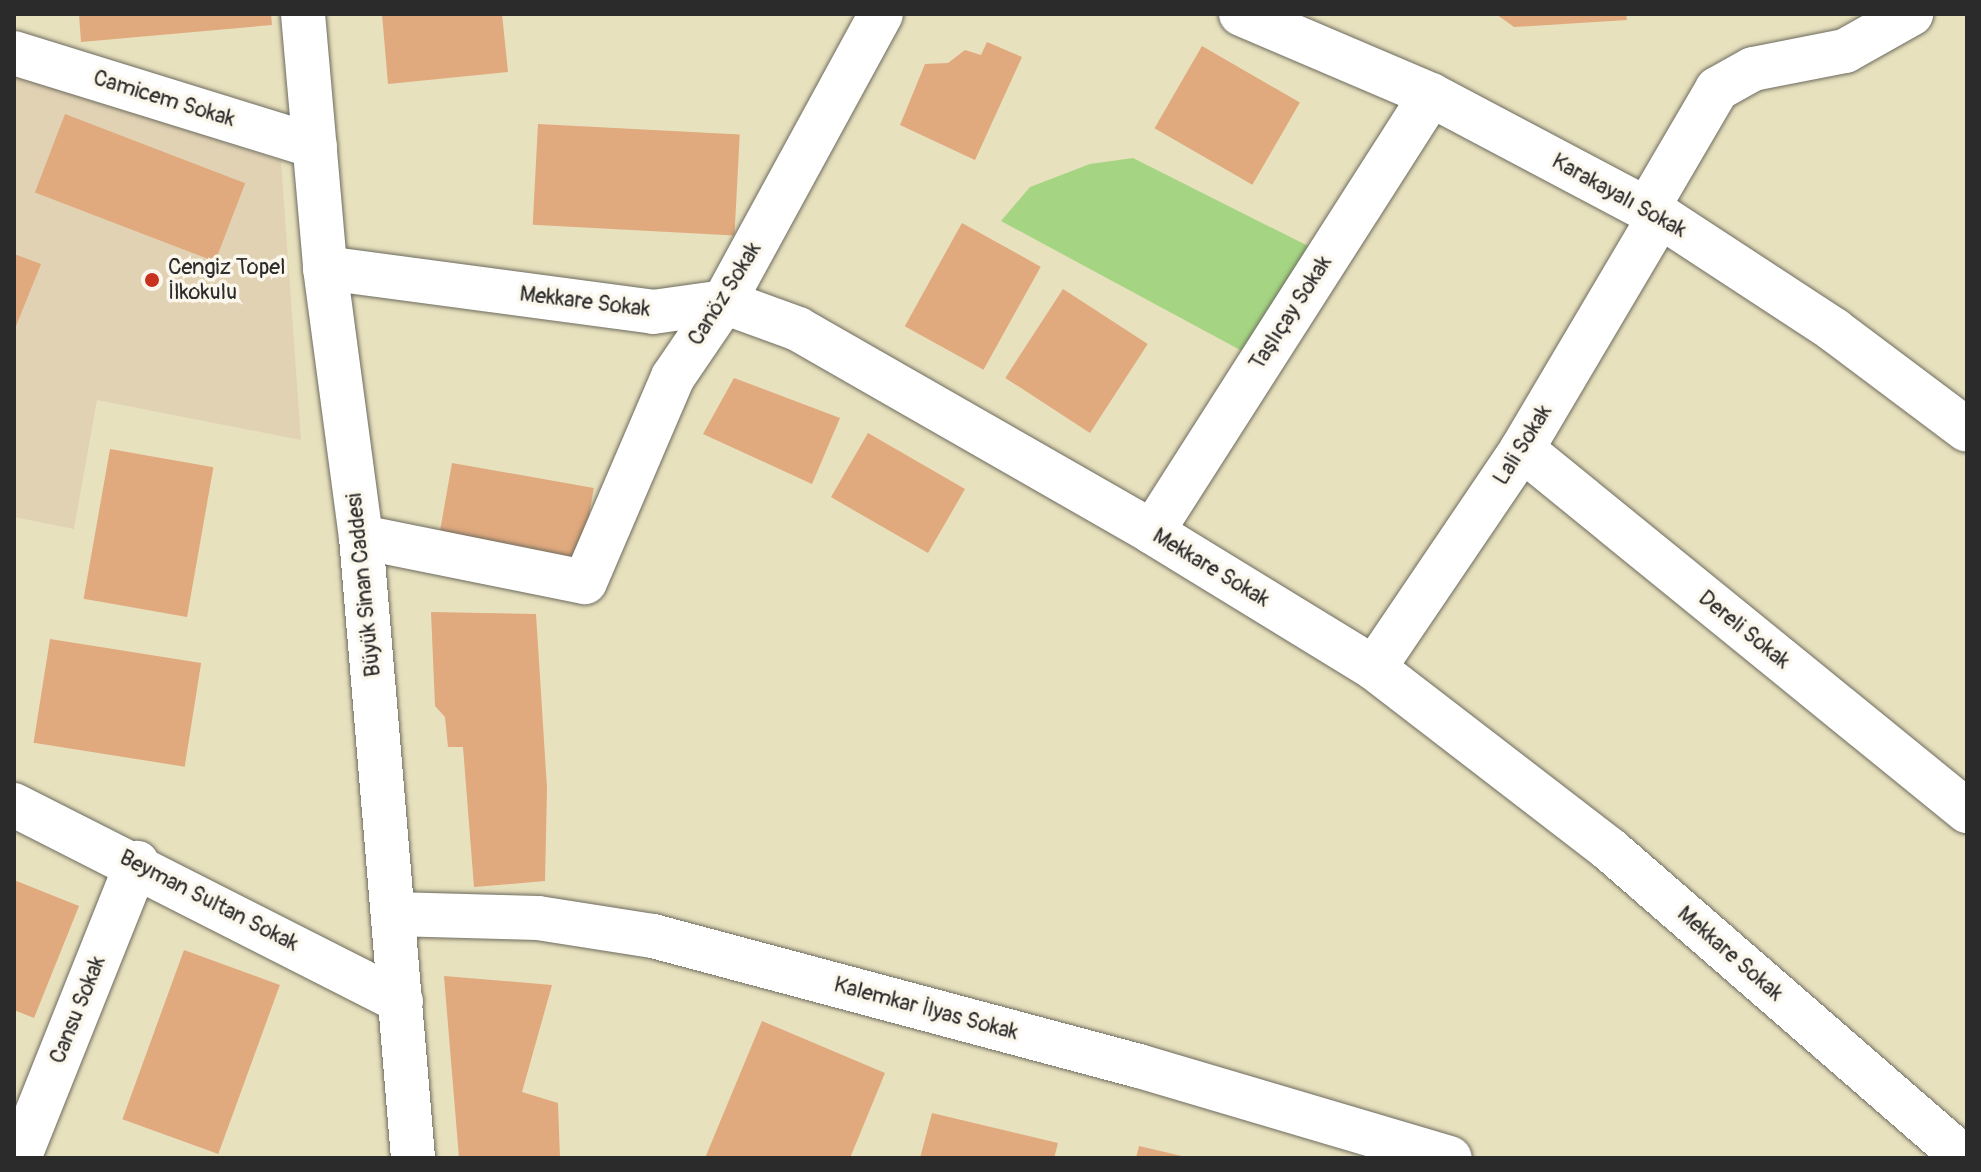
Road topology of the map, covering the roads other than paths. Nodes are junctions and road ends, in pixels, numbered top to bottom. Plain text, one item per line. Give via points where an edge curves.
1 (303, 14) edge
2 (881, 14) edge
3 (1241, 14) edge
4 (1897, 18) edge
5 (14, 53) edge
6 (1431, 95) junction
7 (315, 146) junction
8 (1654, 212) junction
9 (325, 268) junction
10 (724, 302) junction
11 (1967, 430) edge
12 (1522, 449) junction
13 (1152, 532) junction
14 (361, 537) junction
15 (1374, 668) junction
16 (14, 805) edge
17 (1967, 811) edge
18 (137, 863) junction
19 (393, 914) junction
20 (401, 1001) junction
21 (19, 1158) edge
22 (413, 1158) edge
23 (1450, 1158) edge
24 (1965, 1158) edge

1 - 7 street, Büyük Sinan Caddesi
2 - 10 street, Canöz Sokak
3 - 6 street, Karakayalı Sokak
4 - 8 street, Lali Sokak via 1845,51 1753,69 1717,89
5 - 7 street, Camicem Sokak
6 - 8 street, Karakayalı Sokak
6 - 13 street, Taşlıçay Sokak
7 - 9 street, Büyük Sinan Caddesi
8 - 11 street, Karakayalı Sokak via 1834,330
8 - 12 street, Lali Sokak
9 - 10 street, Mekkare Sokak via 653,312
9 - 14 street, Büyük Sinan Caddesi
10 - 13 street, Mekkare Sokak via 798,329
10 - 14 street, Canöz Sokak via 673,377 585,582
12 - 15 street, Lali Sokak
12 - 17 street, Dereli Sokak
13 - 15 street, Mekkare Sokak
14 - 19 street, Büyük Sinan Caddesi
15 - 24 street, Mekkare Sokak via 1609,849
16 - 18 street, Beyman Sultan Sokak
18 - 20 street, Beyman Sultan Sokak
18 - 21 street, Cansu Sokak
19 - 20 street, Büyük Sinan Caddesi
19 - 23 street, Kalemkar İlyas Sokak via 538,918 653,936 1139,1066
20 - 22 street, Büyük Sinan Caddesi

